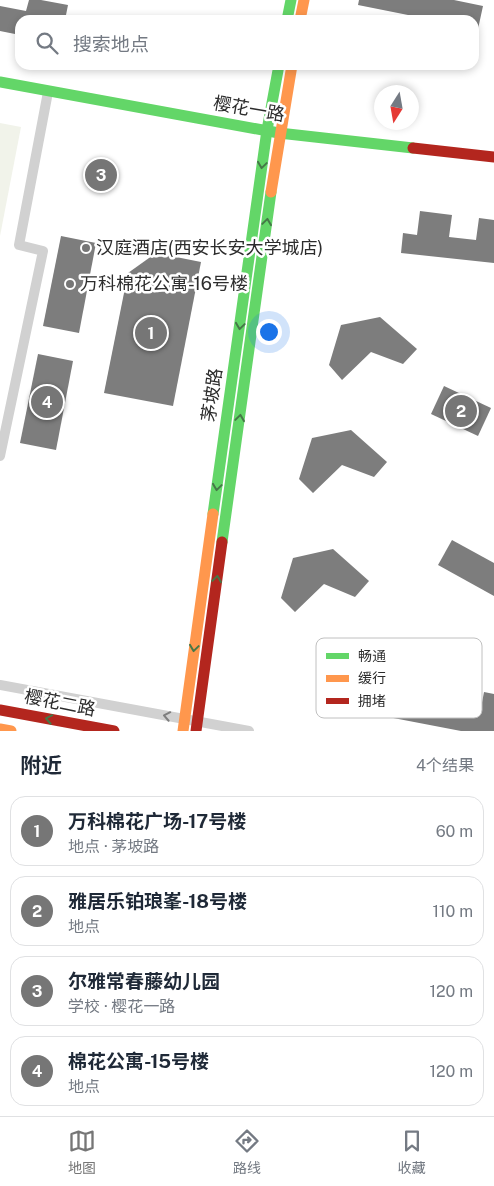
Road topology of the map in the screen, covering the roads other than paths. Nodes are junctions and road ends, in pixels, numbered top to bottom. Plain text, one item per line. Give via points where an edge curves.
1 (291, 0) edge
2 (304, 0) edge
3 (288, 15) edge
4 (301, 15) edge
5 (278, 70) edge
6 (291, 70) edge
7 (0, 82) edge
8 (48, 92) junction
9 (267, 130) junction
10 (280, 133) junction
11 (494, 157) edge
12 (0, 456) edge
13 (0, 685) edge
14 (0, 710) edge
15 (184, 725) edge
16 (197, 726) edge
17 (0, 729) edge
18 (11, 731) edge
19 (114, 731) edge
20 (249, 731) edge

1 - 3 street
2 - 4 street
5 - 9 street, 茅坡路
6 - 10 street, 茅坡路
7 - 8 street, 樱花一路
8 - 9 street, 樱花一路
8 - 12 street via 18,245 43,251
9 - 10 street, 樱花一路
9 -> 15 street, 茅坡路
10 - 11 street, 樱花一路
16 -> 10 street, 茅坡路
15 -> 13 street
19 -> 14 street, 樱花二路
15 - 16 street
16 - 20 street
17 - 18 street

